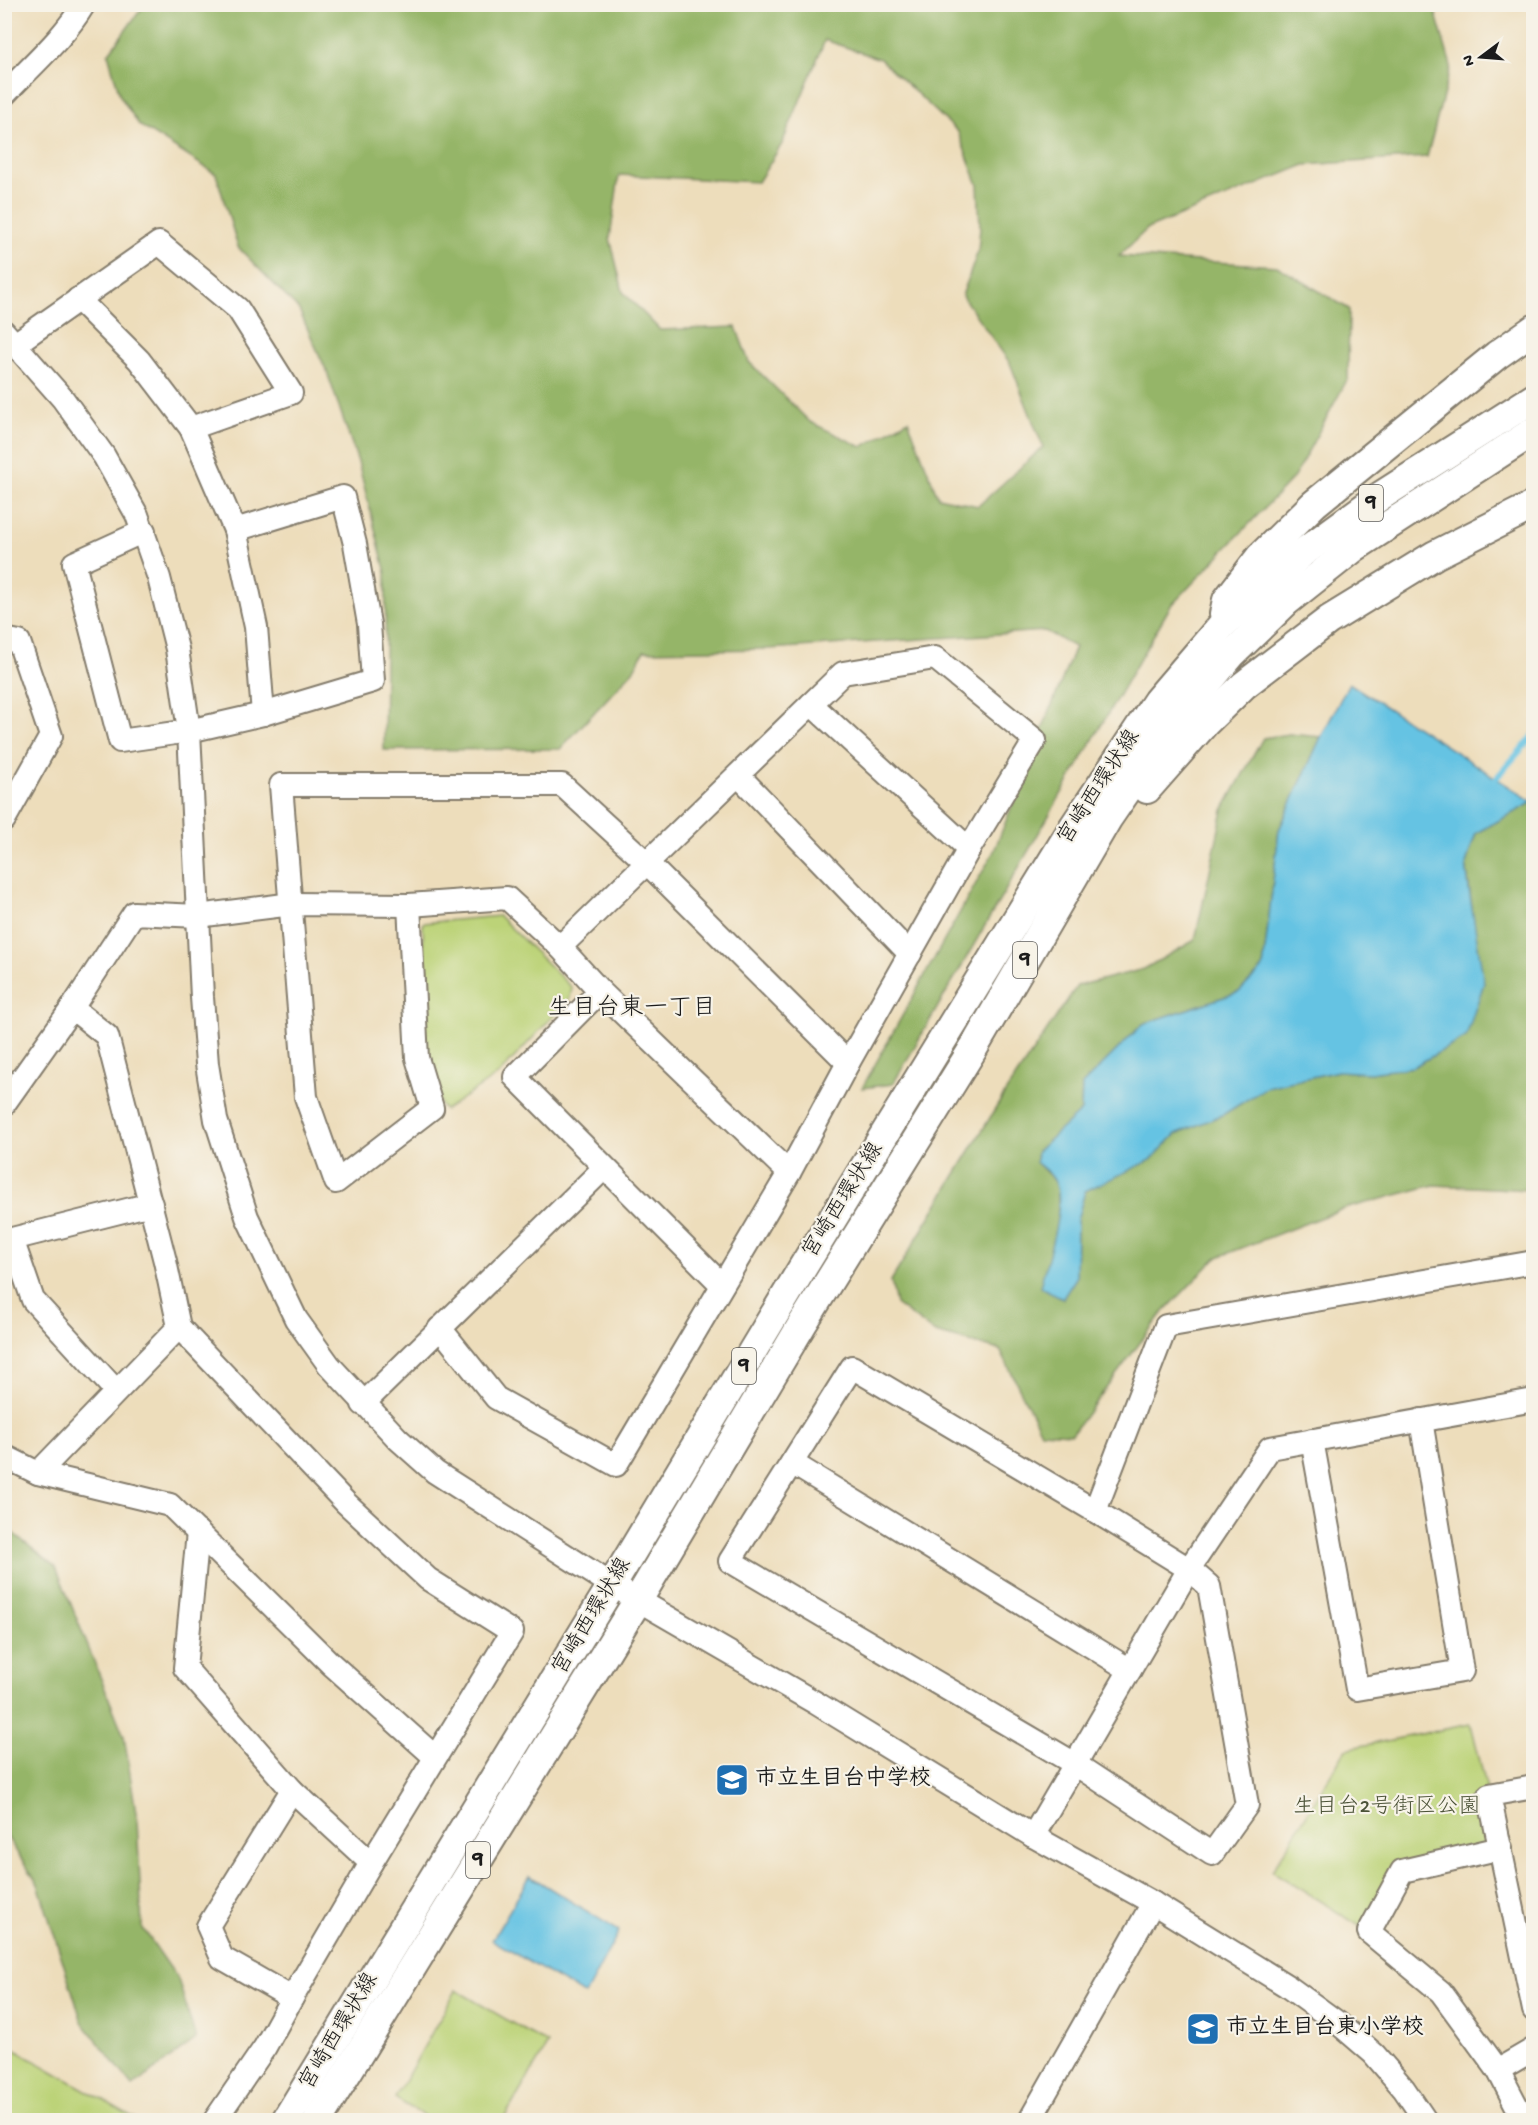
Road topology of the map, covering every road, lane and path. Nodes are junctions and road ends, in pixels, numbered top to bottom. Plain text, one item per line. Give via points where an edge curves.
1 (84, 4) edge
2 (4, 94) edge
3 (78, 299) junction
4 (1533, 329) edge
5 (10, 338) edge
6 (1533, 398) edge
7 (191, 428) junction
8 (1533, 431) edge
9 (1533, 505) edge
10 (235, 530) junction
11 (144, 531) junction
12 (1222, 625) junction
13 (4, 639) edge
14 (812, 704) junction
15 (263, 714) junction
16 (189, 731) junction
17 (738, 775) junction
18 (4, 820) edge
19 (969, 849) junction
20 (647, 863) junction
21 (292, 904) junction
22 (409, 905) junction
23 (198, 916) junction
24 (560, 947) junction
25 (910, 954) junction
26 (600, 991) junction
27 (72, 1008) junction
28 (973, 1049) junction
29 (848, 1063) junction
30 (4, 1104) edge
31 (604, 1168) junction
32 (789, 1173) junction
33 (151, 1204) junction
34 (8, 1240) edge
35 (1533, 1262) edge
36 (722, 1285) junction
37 (179, 1327) junction
38 (440, 1328) junction
39 (116, 1392) junction
40 (1533, 1400) edge
41 (363, 1404) junction
42 (1421, 1420) junction
43 (1312, 1440) junction
44 (4, 1456) edge
45 (792, 1463) junction
46 (38, 1473) junction
47 (1095, 1511) junction
48 (198, 1532) junction
49 (1189, 1569) junction
50 (612, 1585) junction
51 (638, 1600) junction
52 (1130, 1670) junction
53 (435, 1757) junction
54 (1075, 1764) junction
55 (1533, 1787) edge
56 (292, 1790) junction
57 (1033, 1836) junction
58 (1501, 1848) junction
59 (371, 1863) junction
60 (1153, 1903) junction
61 (292, 1998) junction
62 (1533, 2010) edge
63 (1533, 2049) edge
64 (1498, 2070) junction
65 (215, 2121) edge
66 (286, 2121) edge
67 (318, 2121) edge
68 (1030, 2121) edge
69 (1425, 2121) edge
70 (1524, 2121) edge

1 - 2 street via 45,53
3 - 5 street
3 - 7 street via 139,360
3 - 7 street via 159,243 238,309 291,393
4 - 12 main road via 1314,504 1260,556 1227,600
5 - 11 street via 63,399 104,456
6 - 12 main road, 宮崎西環状線 / 9 via 1379,497 1301,554
7 - 10 street
8 - 28 main road, 宮崎西環状線 / 9 via 1355,547 1287,601 1232,654 1174,722 1108,818
9 - 28 main road via 1435,555 1329,620 1244,685 1148,788 993,1035
10 - 15 street via 256,627
10 - 15 street via 343,497 369,624 373,681
11 - 16 street via 177,649
11 - 16 street via 74,563 120,741
12 - 50 main road, 宮崎西環状線 / 9 via 1157,701 1074,826
13 - 18 street via 19,642 51,736
14 - 17 street
14 - 19 street
14 - 19 street via 843,673 935,658 1035,740
15 - 16 street
16 - 23 street
17 - 20 street
17 - 25 street
19 - 25 street
20 - 21 street via 562,785 281,785
20 - 24 street
20 - 29 street
21 - 22 street
21 - 22 street via 306,1097 336,1182 432,1108 417,1058
21 - 23 street
22 - 24 street via 507,898
23 - 27 street via 134,913
23 - 41 street via 207,1064 216,1120 247,1217 296,1319
24 - 26 street
25 - 29 street
26 - 31 street via 515,1077
26 - 32 street
27 - 30 street
27 - 33 street via 107,1036
28 - 51 main road, 宮崎西環状線 / 9
29 - 32 street
31 - 36 street
31 - 38 street
32 - 36 street
33 - 34 street
33 - 37 street
34 - 39 street via 33,1300
35 - 47 street via 1166,1326
36 - 38 street via 616,1465 496,1398
37 - 39 street
37 - 53 street via 346,1503 428,1579 512,1632
38 - 41 street
39 - 46 street
40 - 42 street
41 - 50 street via 435,1472
42 - 43 street
42 - 43 street via 1462,1671 1357,1689
43 - 49 street via 1270,1448
44 - 46 street
45 - 47 street via 852,1367
45 - 52 street
45 - 54 street via 730,1561
46 - 48 street via 170,1504
47 - 49 street
48 - 53 street via 330,1664
48 - 56 street via 185,1668
49 - 52 street
49 - 54 street via 1209,1586 1247,1804 1212,1854
50 - 51 street
50 - 66 main road, 宮崎西環状線 / 9
51 - 57 street
51 - 67 main road, 宮崎西環状線 / 9
52 - 54 street
53 - 59 street
54 - 57 street
55 - 58 street via 1489,1795
56 - 59 street
56 - 61 street via 208,1926 222,1958
57 - 60 street
58 - 62 street
58 - 64 street via 1402,1871 1369,1932 1441,1992
59 - 61 street
60 - 68 street
60 - 69 street via 1287,1986 1338,2023 1374,2054
61 - 65 street via 265,2047
63 - 64 street
64 - 70 street

